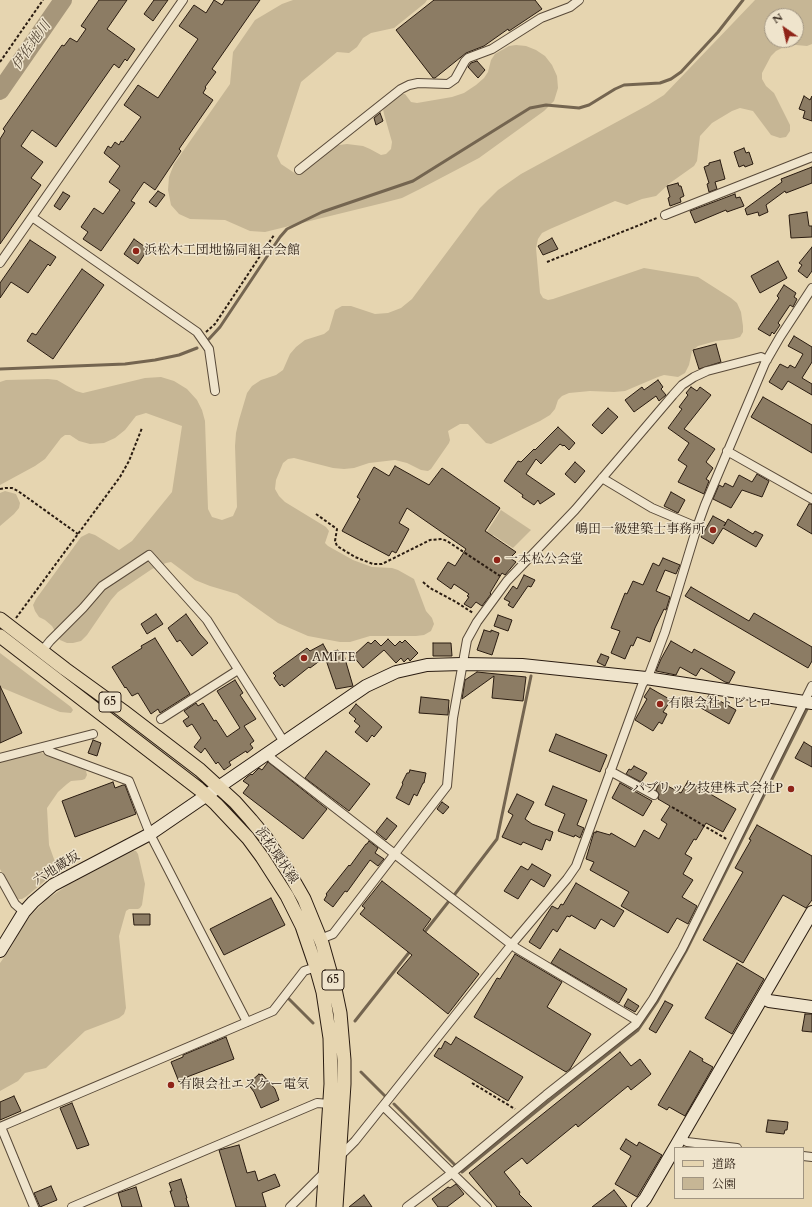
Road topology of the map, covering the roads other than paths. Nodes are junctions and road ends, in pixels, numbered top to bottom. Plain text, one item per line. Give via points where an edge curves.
1 (182, 0) edge
2 (579, 0) edge
3 (812, 157) edge
4 (299, 170) dead end
5 (665, 215) road end
6 (32, 217) junction
7 (0, 263) edge
8 (812, 288) edge
9 (766, 360) junction
10 (215, 391) dead end
11 (727, 451) junction
12 (602, 478) junction
13 (812, 499) edge
14 (696, 527) junction
15 (3, 627) edge
16 (42, 651) junction
17 (462, 664) junction
18 (238, 670) junction
19 (646, 678) junction
20 (812, 686) edge
21 (808, 702) edge
22 (161, 719) dead end
23 (93, 734) dead end
24 (284, 742) junction
25 (47, 746) junction
26 (268, 753) junction
27 (0, 758) edge
28 (610, 771) junction
29 (219, 786) junction
30 (206, 795) junction
31 (654, 795) dead end
32 (150, 834) junction
33 (395, 854) junction
34 (0, 877) edge
35 (24, 912) junction
36 (812, 912) edge
37 (320, 938) junction
38 (512, 944) junction
39 (0, 951) edge
40 (316, 967) junction
41 (763, 997) junction
42 (812, 1007) edge
43 (638, 1021) junction
44 (247, 1022) junction
45 (330, 1104) junction
46 (383, 1106) junction
47 (0, 1127) edge
48 (681, 1138) junction
49 (676, 1147) edge
50 (729, 1147) edge
51 (674, 1151) edge
52 (340, 1156) junction
53 (326, 1171) junction
54 (452, 1173) junction
55 (645, 1205) edge
56 (34, 1207) edge
57 (72, 1207) edge
58 (290, 1207) edge
59 (323, 1207) edge
60 (336, 1207) edge
61 (407, 1207) edge
62 (486, 1207) edge

1 - 6 street
2 - 4 street via 570,7 541,18 492,49 468,58 455,79 448,84 418,83 401,88
3 - 5 street
6 - 7 street
6 - 10 street via 197,332 209,349
8 - 9 street
9 - 11 street
9 - 12 street via 761,357 706,371 682,385
11 - 13 street
11 - 14 street
12 - 14 street via 652,508
12 - 17 street via 507,581 472,630
14 - 19 street via 665,632
15 - 16 main road, 浜松環状線 / 65
15 - 30 main road, 浜松環状線 / 65
16 - 18 street via 102,586 149,555 207,620
16 - 29 main road, 浜松環状線 / 65
17 - 19 street, 六地蔵坂 via 522,665
17 - 24 street, 六地蔵坂 via 427,665 381,678 353,694
17 - 33 street via 453,718 447,786
18 - 22 street
18 - 24 street
19 - 21 street, 六地蔵坂
19 - 28 street
20 - 21 street
21 - 43 street via 682,949
23 - 25 street
24 - 26 street, 六地蔵坂
25 - 27 street
25 - 32 street via 48,751 129,781
26 - 29 street, 六地蔵坂
26 - 33 street via 272,759
28 - 31 street
28 - 38 street via 579,860 572,873
29 - 30 street, 六地蔵坂
29 - 37 main road, 浜松環状線 / 65 via 251,820 280,858 304,899
30 - 32 street, 六地蔵坂
30 - 40 main road, 浜松環状線 / 65 via 248,838 275,876 302,926
32 - 35 street, 六地蔵坂 via 53,885
32 - 44 street
33 - 37 street via 333,934
33 - 38 street
34 - 35 street via 15,904
35 - 39 street, 六地蔵坂
36 - 41 street
37 - 52 main road, 浜松環状線 / 65 via 336,989 343,1036 344,1084
38 - 43 street
38 - 46 street
40 - 44 street via 304,971 273,1011
40 - 45 main road, 浜松環状線 / 65 via 323,992 330,1038
41 - 42 street via 769,1001
41 - 48 street
43 - 54 street
44 - 47 street
45 - 53 main road, 浜松環状線 / 65
45 - 57 street via 317,1104
46 - 52 street
46 - 54 street
47 - 56 street
48 - 49 street
48 - 50 street via 687,1142
51 - 55 street
52 - 53 street
52 - 60 main road, 浜松環状線 / 65
53 - 58 street
53 - 59 main road, 浜松環状線 / 65
54 - 61 street
54 - 62 street

